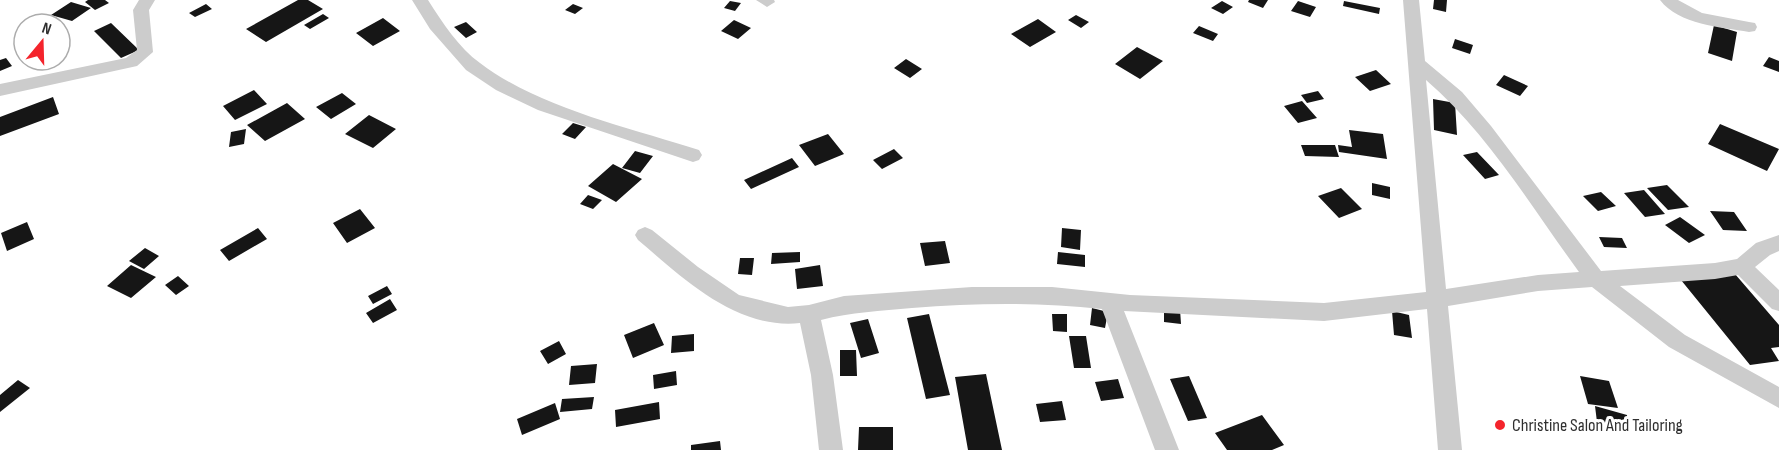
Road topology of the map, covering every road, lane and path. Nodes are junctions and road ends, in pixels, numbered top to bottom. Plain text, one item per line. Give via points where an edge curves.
1 (147, 0) edge
2 (420, 0) edge
3 (1411, 0) edge
4 (1668, 0) edge
5 (1749, 27) dead end
6 (1418, 64) junction
7 (0, 90) edge
8 (693, 155) dead end
9 (645, 235) dead end
10 (1779, 243) edge
11 (1742, 266) junction
12 (1596, 279) junction
13 (1436, 298) junction
14 (1109, 300) junction
15 (1779, 303) edge
16 (809, 314) junction
17 (1779, 398) edge
18 (831, 450) edge
19 (1167, 450) edge
20 (1450, 450) edge

1 - 7 street via 141,10 145,52 140,57
2 - 8 street via 472,66 502,86 544,106
3 - 6 street
4 - 5 street via 1687,14
6 - 12 street via 1456,96 1485,129
6 - 13 street
9 - 16 street via 732,301 788,316
10 - 11 street via 1763,249
11 - 12 street
11 - 15 street
12 - 13 street
12 - 17 street via 1677,341
13 - 14 street via 1324,312
13 - 20 street
14 - 16 street via 972,295 844,305
14 - 19 street
16 - 18 street via 822,375

